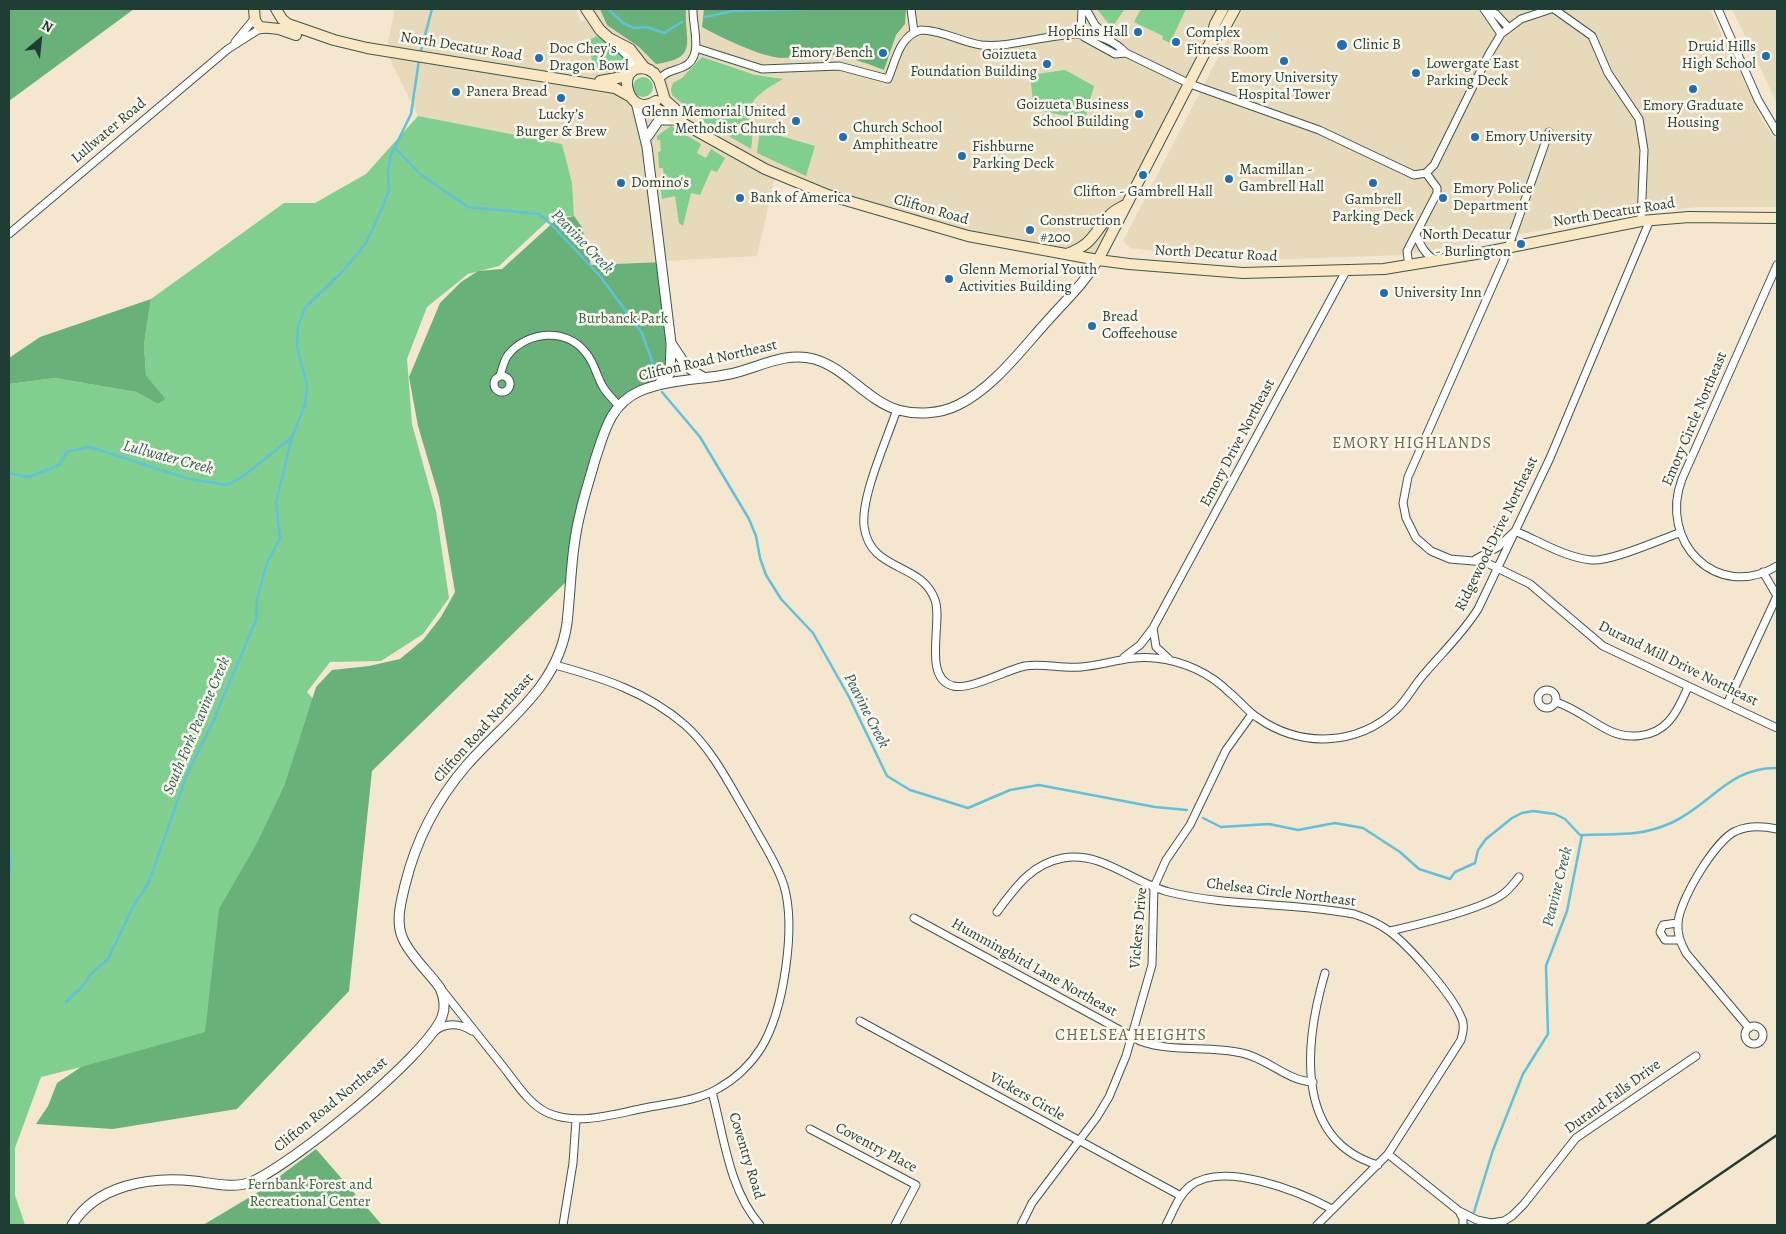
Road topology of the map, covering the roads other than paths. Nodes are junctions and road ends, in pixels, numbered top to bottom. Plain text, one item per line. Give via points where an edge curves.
1 (586, 9) edge
2 (693, 9) edge
3 (1082, 9) edge
4 (1086, 9) edge
5 (1223, 9) edge
6 (1235, 9) edge
7 (1553, 9) edge
8 (1718, 9) edge
9 (911, 10) edge
10 (277, 11) edge
11 (255, 12) edge
12 (269, 28) junction
13 (1508, 28) junction
14 (914, 32) junction
15 (1501, 34) junction
16 (1081, 35) junction
17 (608, 38) junction
18 (334, 40) junction
19 (1210, 44) junction
20 (1119, 46) junction
21 (696, 48) junction
22 (228, 50) junction
23 (1126, 53) junction
24 (648, 69) junction
25 (630, 74) junction
26 (584, 82) junction
27 (660, 84) junction
28 (1188, 89) junction
29 (634, 100) junction
30 (650, 105) junction
31 (684, 123) junction
32 (1549, 132) dead end
33 (1777, 132) edge
34 (702, 133) junction
35 (648, 136) junction
36 (647, 147) junction
37 (1426, 173) junction
38 (1143, 175) junction
39 (1128, 203) junction
40 (1777, 218) edge
41 (1645, 220) junction
42 (9, 234) edge
43 (1416, 234) junction
44 (1106, 246) junction
45 (1023, 247) joint
46 (1508, 247) junction
47 (1066, 254) junction
48 (1098, 260) junction
49 (1438, 261) junction
50 (1777, 265) edge
51 (1409, 266) junction
52 (1346, 271) junction
53 (671, 343) junction
54 (500, 376) dead end
55 (704, 377) junction
56 (656, 386) junction
57 (619, 406) junction
58 (897, 410) junction
59 (1515, 531) junction
60 (1679, 533) junction
61 (1473, 560) junction
62 (1777, 566) edge
63 (1498, 569) junction
64 (1764, 572) junction
65 (1777, 596) edge
66 (1153, 628) junction
67 (1170, 660) junction
68 (1112, 662) junction
69 (555, 664) junction
70 (1688, 687) junction
71 (1556, 702) dead end
72 (1727, 704) junction
73 (1252, 714) junction
74 (1777, 728) edge
75 (1777, 829) edge
76 (1519, 877) dead end
77 (1154, 886) junction
78 (997, 912) dead end
79 (914, 918) dead end
80 (1678, 923) junction
81 (1390, 931) junction
82 (1680, 940) junction
83 (1325, 973) dead end
84 (440, 988) junction
85 (860, 1022) dead end
86 (1749, 1028) dead end
87 (431, 1034) junction
88 (1132, 1037) junction
89 (480, 1038) junction
90 (1696, 1056) dead end
91 (1313, 1082) junction
92 (712, 1092) junction
93 (576, 1120) junction
94 (810, 1129) dead end
95 (1079, 1141) junction
96 (1388, 1154) junction
97 (1378, 1166) junction
98 (1181, 1196) junction
99 (1332, 1209) junction
100 (1459, 1210) junction
101 (72, 1225) edge
102 (564, 1225) edge
103 (760, 1225) edge
104 (895, 1225) edge
105 (1021, 1225) edge
106 (1166, 1225) edge
107 (1317, 1225) edge
108 (1463, 1225) edge

1 - 17 street
2 - 21 street
3 - 16 street
4 - 20 street via 1099,30
5 - 19 main road
6 - 19 main road via 1224,29
7 - 13 street via 1521,19
7 - 41 street, Ridgewood Drive Northeast via 1592,36 1611,79 1639,119 1644,150
8 - 33 street via 1758,100
9 - 14 street
10 - 12 main road, North Decatur Road via 278,21
10 - 18 main road, North Decatur Road via 288,24
11 - 12 main road, North Decatur Road via 260,27
11 - 22 street, Lullwater Road
12 - 18 main road, North Decatur Road via 313,40
12 - 22 street, Lullwater Road via 258,30
13 - 15 street
13 - 15 street via 1496,14 1484,9
14 - 16 street via 927,30 986,45
14 - 21 street via 904,40 888,79 839,66 762,69
15 - 37 street via 1434,165
16 - 20 street
16 - 23 street via 1115,54
17 - 24 street via 630,49
17 - 25 street via 631,58
18 - 26 main road, North Decatur Road
19 - 28 main road
20 - 23 street
21 - 27 street via 690,62 666,73
22 - 42 street, Lullwater Road
23 - 28 street
24 - 25 main road
24 - 27 main road
25 - 26 main road, North Decatur Road via 605,81
25 - 29 main road via 626,84
26 - 29 main road, North Decatur Road via 615,88
27 - 30 main road via 657,99
27 - 34 main road via 669,104
28 - 37 street via 1319,130 1408,174
28 - 38 main road
29 - 30 main road
29 - 36 street
30 - 31 main road
30 - 35 street
31 - 34 main road
31 - 35 street via 659,120
32 - 46 street, Durand Mill Drive Northeast
34 - 45 main road, Clifton Road via 810,189 916,222
35 - 36 street
36 - 53 street
37 - 43 street via 1437,193
38 - 39 main road
38 - 44 main road
39 - 44 main road
39 - 47 main road via 1111,214 1083,248
40 - 41 main road, North Decatur Road
41 - 46 main road, North Decatur Road
41 - 59 street, Ridgewood Drive Northeast via 1550,458
43 - 49 street via 1422,249
43 - 51 street via 1407,252
44 - 48 main road
45 - 47 main road, North Decatur Road
46 - 49 main road, North Decatur Road
46 - 61 street, Durand Mill Drive Northeast via 1404,491 1406,518 1421,544 1443,557
47 - 48 main road, North Decatur Road
48 - 52 main road, North Decatur Road via 1215,272
48 - 58 street, Clifton Road Northeast via 1078,289 1001,371 970,399 937,412
49 - 51 main road, North Decatur Road
50 - 60 street, Emory Circle Northeast via 1679,487 1675,509
51 - 52 main road, North Decatur Road
52 - 66 street, Emory Drive Northeast
53 - 55 street via 686,367
53 - 56 street via 670,373
54 - 57 street via 514,349 541,335 554,335 578,344 588,354 602,387
55 - 56 street, Clifton Road Northeast
55 - 58 street, Clifton Road Northeast via 729,374 788,358 810,358 831,366
56 - 57 street, Clifton Road Northeast via 639,391
57 - 69 street, Clifton Road Northeast via 607,422 580,513 566,627
58 - 68 street, Ridgewood Drive Northeast via 866,501 864,528 869,543 879,556 918,576 933,596 938,624 935,660 944,680 954,686 966,686 1026,666 1042,664 1074,668
59 - 60 street via 1572,556 1592,560 1608,558
59 - 61 street via 1498,546
59 - 63 street, Ridgewood Drive Northeast
60 - 64 street, Emory Circle Northeast via 1692,553 1714,570 1737,575
61 - 63 street, Durand Mill Drive Northeast
62 - 64 street, Emory Circle Northeast
63 - 70 street, Durand Mill Drive Northeast via 1535,587 1596,642
63 - 73 street, Ridgewood Drive Northeast via 1486,596 1464,630 1400,705 1373,726 1342,738 1308,739 1278,730
64 - 65 street
65 - 72 street
66 - 67 street via 1156,647
66 - 68 street, Emory Drive Northeast via 1134,650
67 - 68 street, Ridgewood Drive Northeast via 1140,657
67 - 73 street, Ridgewood Drive Northeast via 1198,670 1216,681
69 - 84 street, Clifton Road Northeast via 529,704 453,782 419,839 402,895 400,927 404,940
69 - 92 street via 636,691 685,725 720,768 784,884 788,904 788,940 776,1011 763,1046 753,1060
70 - 71 street via 1670,720 1642,736 1618,734
70 - 72 street, Durand Mill Drive Northeast
72 - 74 street, Durand Mill Drive Northeast
73 - 77 street, Vickers Drive via 1226,750 1190,825 1166,860
75 - 80 street via 1752,827 1734,831 1724,838 1689,893
76 - 81 street via 1496,899
77 - 78 street, Chelsea Circle Northeast via 1098,861 1062,858 1030,872
77 - 81 street, Chelsea Circle Northeast via 1197,897 1342,912 1365,918
77 - 88 street, Vickers Drive via 1152,965
79 - 88 street, Hummingbird Lane Northeast
80 - 82 street
80 - 82 street via 1663,925 1660,932 1666,940
81 - 96 street, Chelsea Circle Northeast via 1452,1001 1464,1028 1452,1055
82 - 86 street via 1692,960
83 - 91 street via 1314,1015
84 - 87 street, Clifton Road Northeast via 444,1013
84 - 89 street
85 - 95 street, Vickers Circle
87 - 89 street via 442,1027 461,1025
87 - 101 street, Clifton Road Northeast via 364,1101 274,1170 248,1183 159,1179 117,1188 85,1209
88 - 91 street, Hummingbird Lane Northeast via 1172,1048 1242,1053 1298,1080
88 - 95 street, Vickers Drive via 1107,1102
89 - 93 street via 534,1103 547,1112
90 - 100 street, Durand Falls Drive via 1576,1138 1512,1216 1491,1223
91 - 97 street via 1318,1111 1332,1138 1350,1154
92 - 93 street
92 - 103 street, Coventry Road via 740,1193
93 - 102 street
94 - 104 street, Coventry Place via 916,1185
95 - 98 street, Vickers Circle
95 - 105 street, Vickers Drive via 1030,1207
96 - 97 street, Chelsea Circle Northeast
96 - 100 street, Durand Falls Drive
97 - 99 street, Chelsea Circle Northeast
98 - 99 street via 1201,1180 1224,1177 1288,1188
98 - 106 street
99 - 107 street, Chelsea Circle Northeast
100 - 108 street

